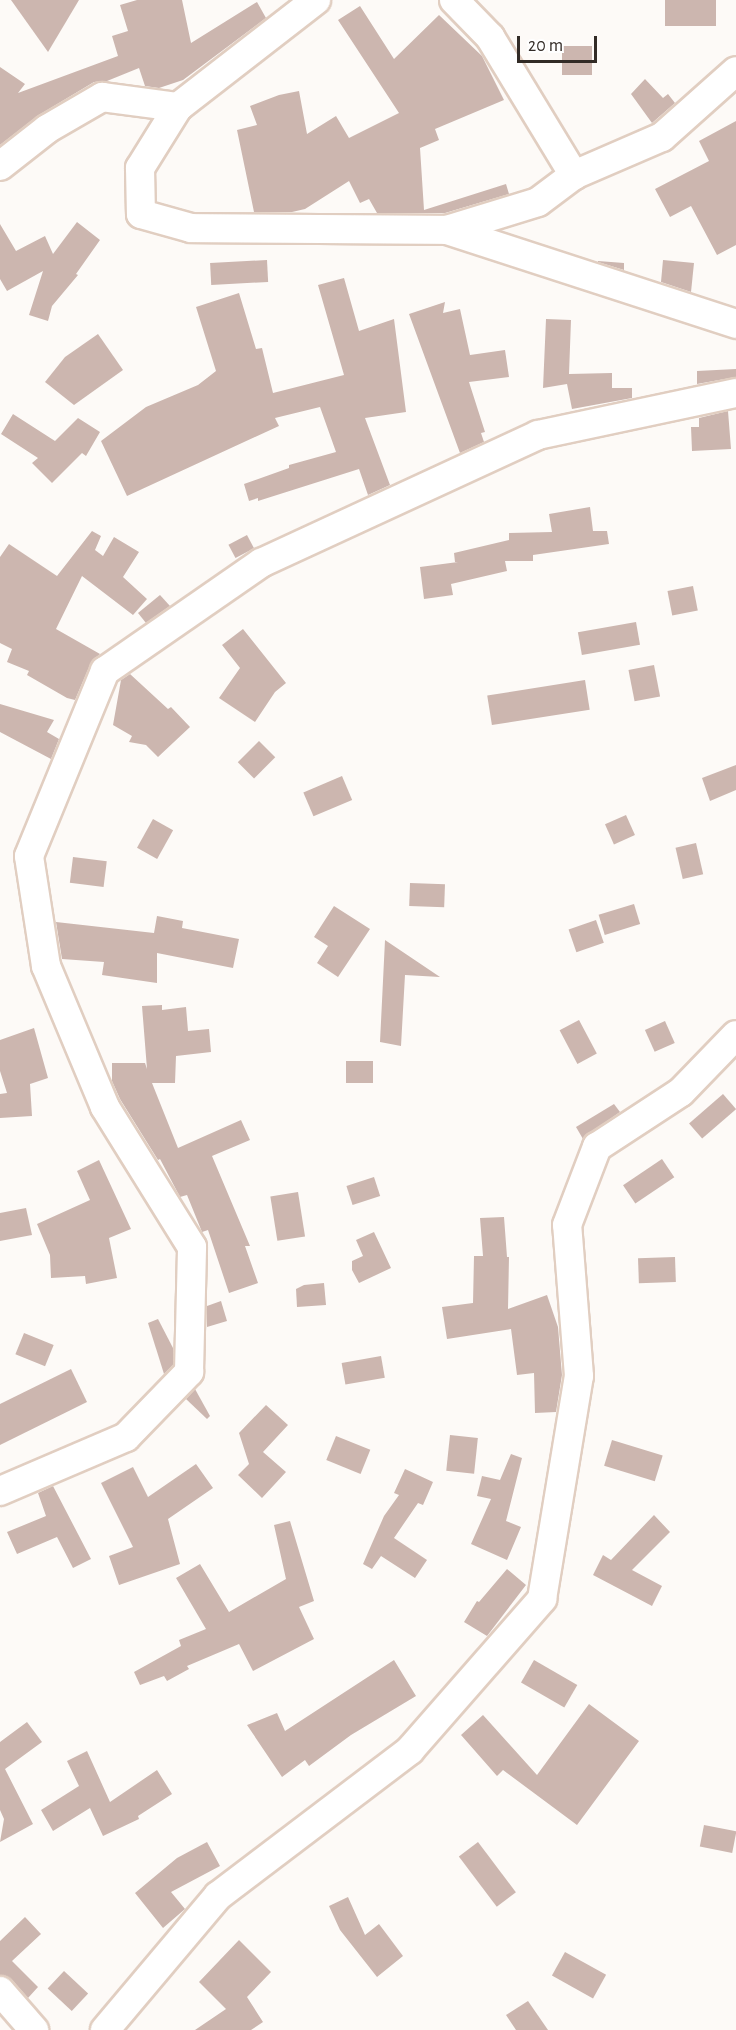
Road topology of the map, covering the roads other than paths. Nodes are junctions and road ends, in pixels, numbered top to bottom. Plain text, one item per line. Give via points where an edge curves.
1 (316, 0) edge
2 (454, 0) edge
3 (736, 71) edge
4 (178, 107) junction
5 (0, 166) edge
6 (574, 175) junction
7 (447, 230) junction
8 (736, 324) edge
9 (736, 393) edge
10 (736, 1035) edge
11 (0, 1491) edge
12 (0, 1991) edge
13 (34, 2030) edge
14 (105, 2030) edge

1 - 4 street
2 - 6 street via 490,37
3 - 6 street via 662,137
4 - 5 street via 102,97 47,129
4 - 7 street via 140,168 141,214 191,228
6 - 7 street via 538,202
7 - 8 street
9 - 11 street via 538,435 261,562 105,671 29,856 46,966 91,1075 105,1107 192,1247 189,1372 126,1437
10 - 14 street via 681,1092 597,1147 567,1225 579,1376 542,1599 410,1750 218,1896
12 - 13 street

